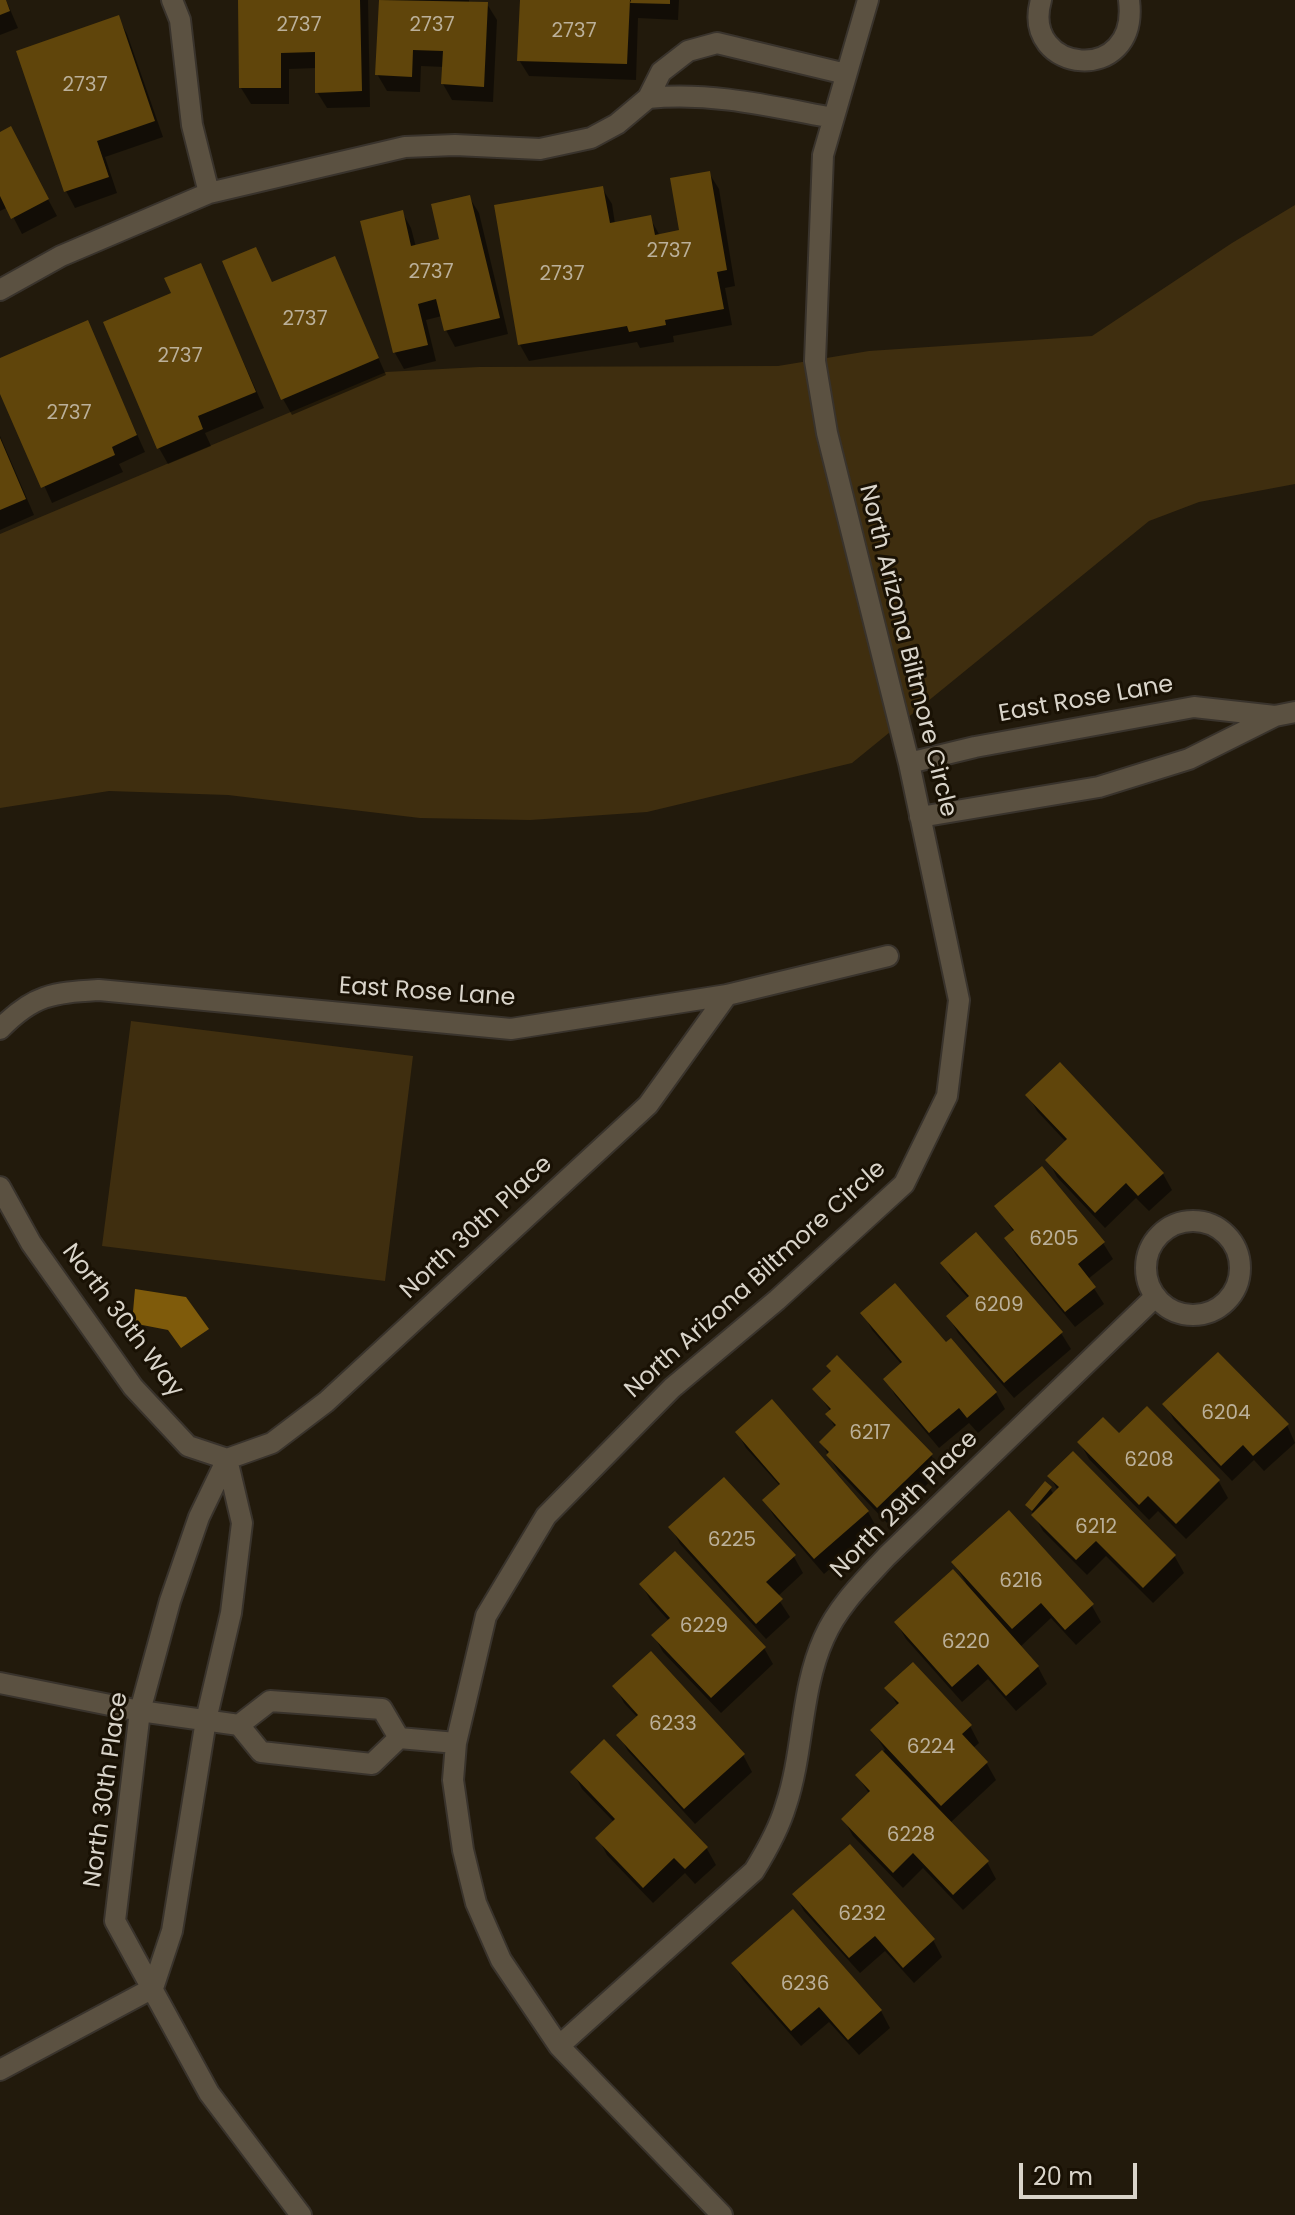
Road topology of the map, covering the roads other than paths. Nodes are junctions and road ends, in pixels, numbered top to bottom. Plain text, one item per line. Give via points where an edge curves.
1 (172, 0) edge
2 (868, 0) edge
3 (1041, 0) edge
4 (1131, 0) edge
5 (846, 74) junction
6 (648, 98) junction
7 (833, 118) junction
8 (209, 193) junction
9 (0, 290) edge
10 (1285, 714) edge
11 (909, 763) junction
12 (920, 817) junction
13 (888, 956) dead end
14 (727, 995) junction
15 (0, 1029) edge
16 (0, 1187) edge
17 (1155, 1297) junction
18 (227, 1459) junction
19 (0, 1683) edge
20 (140, 1711) junction
21 (206, 1720) junction
22 (239, 1725) junction
23 (399, 1738) junction
24 (456, 1743) junction
25 (153, 1988) junction
26 (559, 2046) junction
27 (0, 2070) edge
28 (301, 2215) edge
29 (722, 2215) edge

1 - 8 street via 180,20 192,125
2 - 5 street, North Arizona Biltmore Circle
3 - 4 street via 1037,15 1044,41 1064,59 1091,62 1116,51 1130,28
5 - 6 street via 717,43 688,51 661,72
5 - 7 street, North Arizona Biltmore Circle
6 - 7 street via 723,97
6 - 8 street via 617,124 570,144 540,149 405,147
7 - 11 street, North Arizona Biltmore Circle via 823,155 815,361 827,433
8 - 9 street via 61,256
10 - 11 street, East Rose Lane via 1194,707
10 - 12 street, East Rose Lane via 1189,759 1099,787
11 - 12 street, North Arizona Biltmore Circle
12 - 24 street, North Arizona Biltmore Circle via 959,1000 947,1096 904,1184 672,1388 546,1516 486,1616
13 - 14 street, East Rose Lane
14 - 15 street, East Rose Lane via 511,1029 99,990 53,993 19,1009
14 - 18 street, North 30th Place via 648,1105 580,1169 326,1402 272,1443
16 - 18 street, North 30th Way via 31,1243 133,1387 188,1446
17 - 17 street via 1180,1314 1210,1313 1222,1305 1239,1280 1237,1251 1228,1237 1200,1221 1169,1227 1148,1251 1145,1267
17 - 26 street, North 29th Place via 846,1601 812,1668 787,1804 754,1871
18 - 20 street, North 30th Place via 174,1587
18 - 21 street via 242,1523 231,1613
19 - 20 street
20 - 21 street
20 - 25 street, North 30th Place via 115,1921
21 - 22 street
21 - 25 street via 172,1931
22 - 23 street via 261,1752 372,1764
22 - 23 street via 270,1701 325,1704 382,1709
23 - 24 street
24 - 26 street, North Arizona Biltmore Circle via 453,1780 476,1903 501,1960
25 - 27 street
25 - 28 street, North 30th Place via 209,2093
26 - 29 street, North Arizona Biltmore Circle

